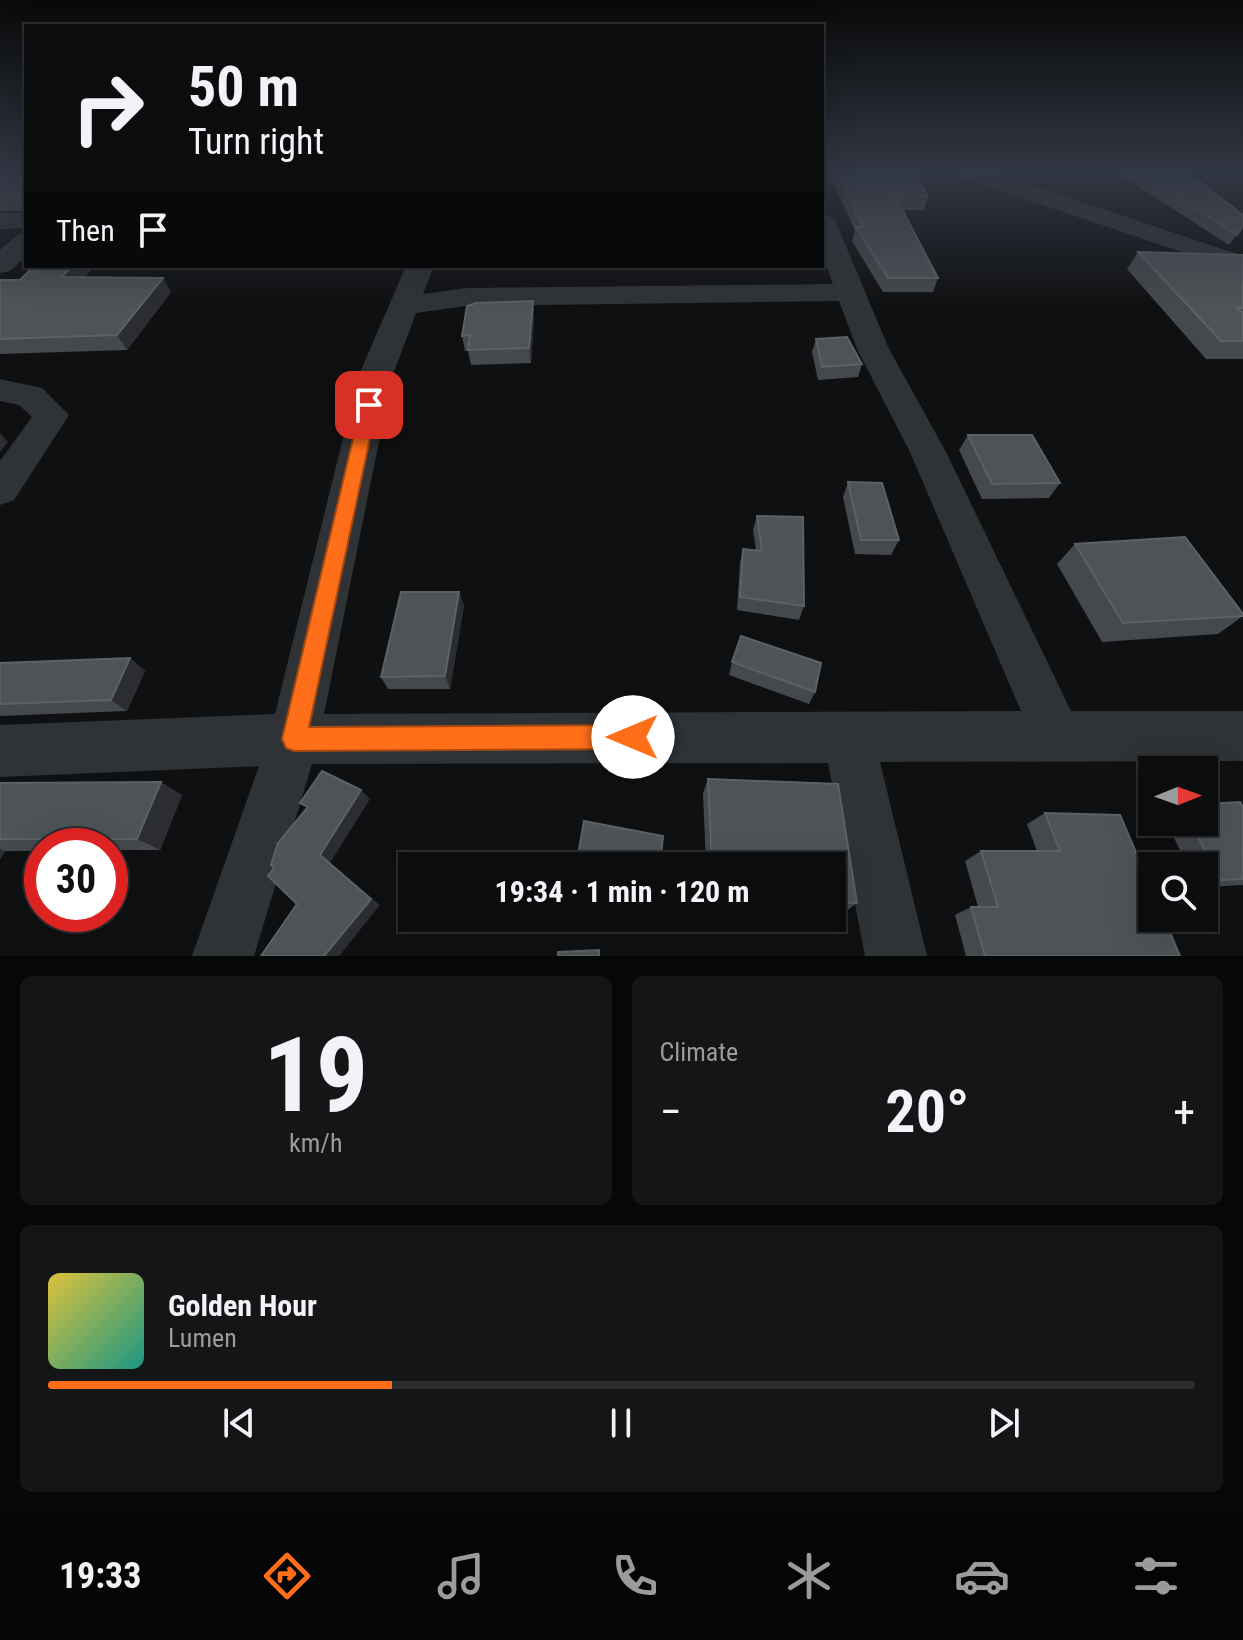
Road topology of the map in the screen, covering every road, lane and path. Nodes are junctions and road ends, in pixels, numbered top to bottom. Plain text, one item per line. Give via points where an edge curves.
1 (1100, 217) edge
2 (24, 220) edge
3 (0, 221) edge
4 (824, 225) edge
5 (24, 243) edge
6 (0, 265) edge
7 (1243, 265) edge
8 (419, 268) edge
9 (851, 292) junction
10 (405, 306) junction
11 (0, 390) edge
12 (0, 490) edge
13 (1056, 734) junction
14 (848, 736) junction
15 (1243, 736) edge
16 (294, 739) junction
17 (0, 751) edge
18 (223, 956) edge
19 (896, 956) edge

1 - 7 street
2 - 3 street
4 - 9 street
5 - 6 street
8 - 10 street
9 - 10 street via 466,297
9 - 13 street via 873,349 928,452
10 - 16 street via 375,377
11 - 12 street via 30,396 52,415
13 - 14 street
13 - 15 street
14 - 16 street
14 - 19 street
16 - 17 street
16 - 18 street

